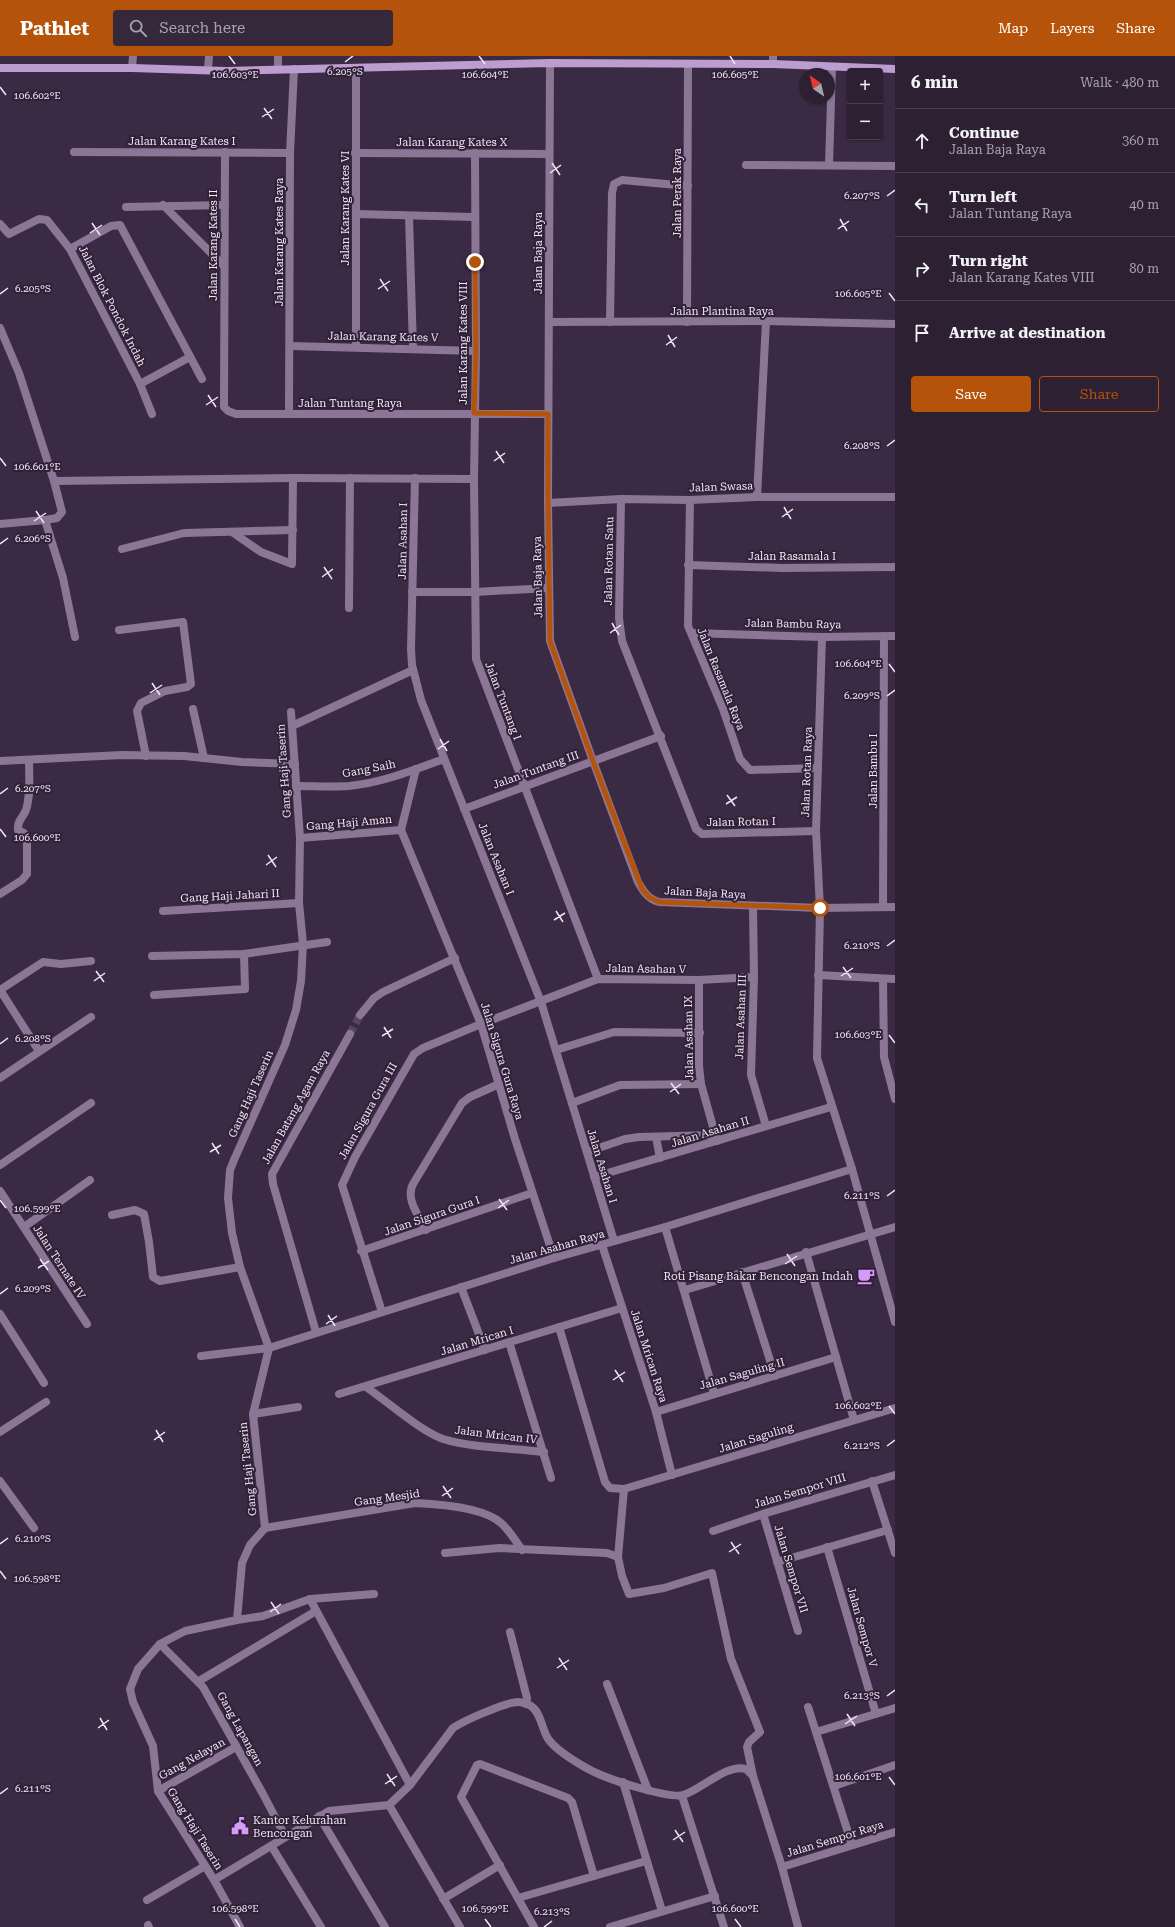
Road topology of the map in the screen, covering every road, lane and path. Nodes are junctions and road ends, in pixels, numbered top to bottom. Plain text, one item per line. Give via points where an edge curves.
1 (133, 56) edge
2 (208, 56) edge
3 (278, 56) edge
4 (550, 59) edge
5 (625, 60) edge
6 (773, 60) edge
7 (688, 64) junction
8 (832, 67) junction
9 (0, 68) edge
10 (132, 68) junction
11 (278, 68) junction
12 (356, 68) junction
13 (208, 69) junction
14 (294, 69) junction
15 (895, 69) edge
16 (74, 152) dead end
17 (225, 152) junction
18 (290, 152) junction
19 (355, 153) junction
20 (475, 153) junction
21 (549, 154) junction
22 (746, 165) dead end
23 (829, 165) junction
24 (895, 166) edge
25 (688, 186) junction
26 (163, 205) junction
27 (225, 205) junction
28 (126, 206) dead end
29 (356, 214) junction
30 (409, 216) junction
31 (474, 217) junction
32 (0, 224) edge
33 (70, 249) junction
34 (224, 266) junction
35 (766, 321) junction
36 (549, 322) junction
37 (610, 322) junction
38 (687, 322) junction
39 (895, 324) edge
40 (0, 328) edge
41 (224, 338) joint
42 (290, 346) junction
43 (356, 347) junction
44 (413, 348) junction
45 (476, 351) junction
46 (190, 357) junction
47 (202, 379) dead end
48 (140, 384) junction
49 (474, 413) junction
50 (152, 414) dead end
51 (289, 414) junction
52 (548, 414) junction
53 (293, 478) junction
54 (350, 478) junction
55 (415, 478) junction
56 (474, 479) junction
57 (54, 481) junction
58 (757, 497) junction
59 (895, 497) edge
60 (621, 499) junction
61 (690, 500) junction
62 (548, 503) junction
63 (45, 520) junction
64 (0, 524) edge
65 (293, 530) junction
66 (232, 532) junction
67 (122, 549) dead end
68 (688, 565) junction
69 (895, 566) edge
70 (549, 588) junction
71 (412, 592) junction
72 (475, 592) junction
73 (349, 608) dead end
74 (119, 630) dead end
75 (692, 633) junction
76 (884, 636) junction
77 (895, 636) edge
78 (75, 637) dead end
79 (822, 637) junction
80 (413, 670) junction
81 (193, 709) dead end
82 (291, 712) dead end
83 (292, 726) junction
84 (660, 736) junction
85 (146, 756) junction
86 (204, 758) junction
87 (444, 759) junction
88 (29, 760) junction
89 (0, 761) edge
90 (593, 761) junction
91 (295, 764) junction
92 (818, 768) junction
93 (416, 769) junction
94 (296, 786) junction
95 (524, 786) junction
96 (464, 808) junction
97 (401, 830) junction
98 (816, 831) junction
99 (300, 838) junction
100 (0, 894) edge
101 (299, 903) junction
102 (753, 906) junction
103 (883, 906) junction
104 (895, 907) edge
105 (820, 908) junction
106 (163, 911) dead end
107 (327, 942) dead end
108 (303, 944) junction
109 (244, 954) junction
110 (152, 956) dead end
111 (455, 958) junction
112 (91, 961) dead end
113 (818, 975) junction
114 (754, 977) junction
115 (598, 979) junction
116 (883, 979) junction
117 (895, 979) edge
118 (699, 980) junction
119 (0, 990) edge
120 (154, 995) dead end
121 (541, 1002) junction
122 (360, 1015) tunnel mouth
123 (90, 1017) dead end
124 (481, 1024) junction
125 (700, 1033) junction
126 (350, 1034) tunnel mouth
127 (556, 1050) junction
128 (39, 1051) junction
129 (0, 1078) edge
130 (498, 1084) junction
131 (701, 1084) junction
132 (895, 1099) edge
133 (91, 1103) dead end
134 (572, 1103) junction
135 (831, 1107) junction
136 (766, 1126) junction
137 (656, 1136) junction
138 (716, 1138) junction
139 (587, 1152) junction
140 (660, 1158) junction
141 (0, 1165) edge
142 (852, 1169) junction
143 (594, 1177) junction
144 (90, 1180) dead end
145 (0, 1191) edge
146 (532, 1193) junction
147 (112, 1215) dead end
148 (24, 1226) junction
149 (665, 1227) junction
150 (895, 1227) edge
151 (426, 1230) junction
152 (870, 1234) junction
153 (614, 1241) junction
154 (602, 1245) junction
155 (361, 1251) junction
156 (806, 1252) junction
157 (554, 1258) junction
158 (240, 1266) junction
159 (742, 1272) junction
160 (461, 1287) junction
161 (685, 1290) junction
162 (622, 1308) junction
163 (382, 1312) junction
164 (0, 1314) edge
165 (895, 1322) edge
166 (87, 1324) dead end
167 (559, 1327) junction
168 (316, 1332) junction
169 (509, 1342) junction
170 (269, 1348) junction
171 (485, 1350) junction
172 (201, 1356) dead end
173 (836, 1358) junction
174 (775, 1376) junction
175 (44, 1383) dead end
176 (366, 1387) junction
177 (714, 1393) junction
178 (339, 1394) dead end
179 (46, 1402) dead end
180 (298, 1407) dead end
181 (895, 1408) edge
182 (656, 1412) junction
183 (254, 1414) junction
184 (854, 1420) junction
185 (0, 1431) edge
186 (544, 1452) junction
187 (672, 1475) junction
188 (895, 1475) edge
189 (551, 1478) dead end
190 (0, 1481) edge
191 (872, 1481) junction
192 (624, 1489) junction
193 (762, 1514) junction
194 (34, 1528) dead end
195 (265, 1528) junction
196 (888, 1530) junction
197 (713, 1532) dead end
198 (827, 1547) junction
199 (522, 1550) junction
200 (445, 1553) dead end
201 (895, 1553) edge
202 (618, 1557) junction
203 (777, 1562) junction
204 (374, 1594) dead end
205 (310, 1600) junction
206 (316, 1611) junction
207 (238, 1620) junction
208 (798, 1631) dead end
209 (510, 1632) dead end
210 (160, 1644) junction
211 (199, 1681) junction
212 (607, 1684) dead end
213 (526, 1704) junction
214 (808, 1707) dead end
215 (895, 1708) edge
216 (876, 1714) junction
217 (816, 1732) junction
218 (236, 1747) junction
219 (895, 1765) edge
220 (753, 1776) junction
221 (623, 1782) junction
222 (410, 1785) junction
223 (834, 1786) junction
224 (648, 1790) junction
225 (158, 1791) junction
226 (682, 1796) junction
227 (390, 1805) junction
228 (319, 1816) junction
229 (895, 1832) edge
230 (285, 1836) junction
231 (852, 1845) junction
232 (272, 1847) dead end
233 (646, 1861) junction
234 (500, 1865) junction
235 (205, 1866) junction
236 (782, 1867) junction
237 (594, 1876) junction
238 (214, 1880) junction
239 (715, 1896) junction
240 (518, 1898) junction
241 (443, 1899) junction
242 (147, 1900) dead end
243 (662, 1911) junction
244 (240, 1927) edge
245 (320, 1927) edge
246 (385, 1927) edge
247 (460, 1927) edge
248 (534, 1927) edge
249 (610, 1927) edge
250 (724, 1927) edge
251 (798, 1927) edge

1 - 10 street
2 - 13 street
3 - 11 street
4 - 5 street
4 - 12 street
4 - 21 street, Jalan Baja Raya
5 - 7 street
6 - 7 street
6 - 8 street
7 - 25 street, Jalan Perak Raya
8 - 15 street
8 - 23 street
9 - 10 street
10 - 13 street
11 - 13 street via 226,71
11 - 14 street
12 - 14 street
12 - 19 street, Jalan Karang Kates VI
14 - 18 street, Jalan Karang Kates Raya
16 - 17 street, Jalan Karang Kates I
17 - 18 street, Jalan Karang Kates I
17 - 27 street, Jalan Karang Kates II
18 - 42 street, Jalan Karang Kates Raya
19 - 20 street, Jalan Karang Kates X
19 - 29 street, Jalan Karang Kates VI
20 - 21 street, Jalan Karang Kates X
20 - 31 street, Jalan Karang Kates VIII
21 - 36 street, Jalan Baja Raya
22 - 23 street
23 - 24 street
25 - 37 street via 622,180 614,184
25 - 38 street, Jalan Perak Raya
26 - 27 street
26 - 28 street
26 - 34 street
27 - 34 street, Jalan Karang Kates II
29 - 30 street
29 - 43 street, Jalan Karang Kates VI
30 - 31 street
30 - 44 street
31 - 45 street, Jalan Karang Kates VIII
32 - 33 street, Jalan Blok Pondok Indah via 9,234 44,218
33 - 46 street via 112,226 120,225
33 - 48 street, Jalan Blok Pondok Indah
34 - 41 street, Jalan Karang Kates II
35 - 38 street, Jalan Plantina Raya
35 - 39 street, Jalan Plantina Raya
35 - 58 street
36 - 37 street, Jalan Plantina Raya
36 - 52 street, Jalan Baja Raya
37 - 38 street, Jalan Plantina Raya
40 - 57 street via 19,374
41 - 51 street, Jalan Tuntang Raya via 226,410 236,414
42 - 43 street, Jalan Karang Kates V
42 - 51 street, Jalan Karang Kates Raya
43 - 44 street, Jalan Karang Kates V
44 - 45 street, Jalan Karang Kates V
45 - 49 street, Jalan Karang Kates VIII
46 - 47 street
46 - 48 street
48 - 50 street, Jalan Blok Pondok Indah
49 - 51 street, Jalan Tuntang Raya
49 - 52 street, Jalan Tuntang Raya
49 - 56 street, Jalan Tuntang I
52 - 62 street, Jalan Baja Raya
53 - 54 street
53 - 57 street
53 - 65 street
54 - 55 street
54 - 73 street
55 - 56 street
55 - 71 street, Jalan Asahan I
56 - 72 street, Jalan Tuntang I
57 - 63 street via 62,512 57,518
58 - 59 street, Jalan Swasa
58 - 61 street, Jalan Swasa
60 - 61 street, Jalan Swasa
60 - 62 street, Jalan Swasa
60 - 84 street, Jalan Rotan Satu via 620,629 622,641
61 - 68 street, Jalan Rasamala Raya
62 - 70 street, Jalan Baja Raya
63 - 64 street
63 - 78 street via 63,578
65 - 66 street
65 - 66 street via 292,564 261,552
66 - 67 street via 184,533
68 - 69 street, Jalan Rasamala I via 782,568
68 - 75 street, Jalan Rasamala Raya via 687,621
70 - 72 street
70 - 90 street, Jalan Baja Raya via 549,630 553,652
71 - 72 street
71 - 80 street, Jalan Asahan I
72 - 95 street, Jalan Tuntang I via 474,648 477,666
74 - 85 street via 183,622 191,684 165,691 141,703 137,711
75 - 79 street, Jalan Bambu Raya
75 - 92 street, Jalan Rasamala Raya via 740,759 747,768
76 - 77 street, Jalan Bambu Raya
76 - 79 street, Jalan Bambu Raya
76 - 103 street, Jalan Bambu I
79 - 92 street, Jalan Rotan Raya
80 - 83 street
80 - 87 street, Jalan Asahan I via 421,700
81 - 86 street
82 - 83 street, Gang Haji Taserin
83 - 91 street, Gang Haji Taserin
84 - 90 street, Jalan Tuntang III
84 - 98 street, Jalan Rotan I via 699,833
85 - 86 street
85 - 88 street
86 - 91 street
87 - 93 street, Gang Saih
87 - 96 street, Jalan Asahan I
88 - 89 street
88 - 100 street via 26,811 17,825 18,830 24,833 27,839 27,874
90 - 95 street, Jalan Tuntang III
90 - 102 street, Jalan Baja Raya via 638,882 645,894 659,902
91 - 94 street, Gang Haji Taserin
92 - 98 street, Jalan Rotan Raya
93 - 94 street, Gang Saih via 350,786
93 - 97 street
94 - 99 street, Gang Haji Taserin
95 - 96 street, Jalan Tuntang III
95 - 115 street, Jalan Tuntang I
96 - 121 street, Jalan Asahan I
97 - 99 street, Gang Haji Aman
97 - 111 street, Jalan Sigura Gura Raya
98 - 105 street, Jalan Rotan Raya
99 - 101 street, Gang Haji Taserin
101 - 106 street, Gang Haji Jahari II
101 - 108 street, Gang Haji Taserin
102 - 105 street, Jalan Baja Raya
102 - 114 street, Jalan Asahan III
103 - 104 street, Jalan Baja Raya
103 - 105 street, Jalan Baja Raya
105 - 113 street, Jalan Rotan Raya
107 - 108 street
108 - 109 street
108 - 158 street, Gang Haji Taserin via 296,1010 285,1045 230,1170 228,1198 232,1233
109 - 110 street
109 - 120 street via 245,989
111 - 122 street via 383,992 374,998
111 - 124 street, Jalan Sigura Gura Raya
112 - 119 street via 61,964 42,962
113 - 116 street
113 - 135 street, Jalan Rotan Raya via 817,1058
114 - 118 street, Jalan Asahan V
114 - 136 street, Jalan Asahan III via 751,1075
115 - 118 street, Jalan Asahan V
115 - 121 street, Jalan Asahan V
116 - 117 street
116 - 132 street via 884,1057
118 - 125 street, Jalan Asahan IX
119 - 128 street
121 - 124 street, Jalan Sigura Gura III
121 - 127 street, Jalan Asahan I
123 - 128 street
124 - 130 street, Jalan Sigura Gura Raya
124 - 155 street, Jalan Sigura Gura III via 414,1054 355,1157 342,1186
125 - 127 street via 614,1032
125 - 131 street, Jalan Asahan IX
126 - 168 street, Jalan Batang Agam Raya via 272,1174
127 - 134 street, Jalan Asahan I
128 - 129 street
130 - 146 street, Jalan Sigura Gura Raya
130 - 151 street via 462,1103 409,1191
131 - 134 street via 620,1085
131 - 138 street, Jalan Asahan IX
133 - 141 street
134 - 139 street, Jalan Asahan I
135 - 136 street, Jalan Asahan II
135 - 142 street, Jalan Rotan Raya
136 - 138 street, Jalan Asahan II
137 - 138 street
137 - 139 street via 626,1139
137 - 140 street
138 - 140 street, Jalan Asahan II
139 - 143 street, Jalan Asahan I
140 - 143 street, Jalan Asahan II
142 - 149 street, Jalan Asahan Raya
142 - 152 street, Jalan Rotan Raya
143 - 153 street, Jalan Asahan I
144 - 148 street
145 - 148 street, Jalan Ternate IV
146 - 151 street, Jalan Sigura Gura I
146 - 157 street, Jalan Sigura Gura Raya
147 - 158 street via 135,1210 144,1214 153,1277 156,1280
148 - 166 street, Jalan Ternate IV
149 - 153 street, Jalan Asahan Raya
149 - 161 street
150 - 152 street
151 - 155 street, Jalan Sigura Gura I
152 - 156 street
152 - 165 street, Jalan Rotan Raya
153 - 154 street, Jalan Asahan Raya
154 - 157 street, Jalan Asahan Raya
154 - 162 street, Jalan Mrican Raya
155 - 163 street, Jalan Sigura Gura III
156 - 159 street
156 - 173 street
157 - 160 street, Jalan Asahan Raya
158 - 170 street, Gang Haji Taserin
159 - 161 street
159 - 174 street
160 - 163 street, Jalan Asahan Raya
160 - 171 street
161 - 177 street
162 - 167 street, Jalan Mrican I
162 - 182 street, Jalan Mrican Raya
163 - 168 street, Jalan Asahan Raya
164 - 175 street
167 - 169 street, Jalan Mrican I
167 - 192 street via 605,1482 610,1488
168 - 170 street, Jalan Asahan Raya
169 - 171 street, Jalan Mrican I
169 - 186 street
170 - 172 street, Jalan Asahan Raya
170 - 183 street, Gang Haji Taserin
171 - 176 street, Jalan Mrican I
173 - 174 street, Jalan Saguling II
173 - 184 street
174 - 177 street, Jalan Saguling II
176 - 178 street, Jalan Mrican I
176 - 186 street, Jalan Mrican IV via 422,1427 442,1438
177 - 182 street, Jalan Saguling II
179 - 185 street
180 - 183 street
181 - 184 street, Jalan Saguling
182 - 187 street, Jalan Mrican Raya
183 - 195 street, Gang Haji Taserin
184 - 187 street, Jalan Saguling
186 - 189 street
187 - 192 street, Jalan Saguling
188 - 191 street, Jalan Sempor VIII
190 - 194 street
191 - 193 street, Jalan Sempor VIII
191 - 196 street
192 - 202 street
193 - 197 street, Jalan Sempor VIII
193 - 203 street, Jalan Sempor VII
195 - 199 street, Gang Mesjid via 415,1503 428,1504 490,1516 501,1523
195 - 207 street, Gang Haji Taserin via 250,1545 242,1563
196 - 198 street
196 - 201 street
198 - 203 street
198 - 216 street, Jalan Sempor V
199 - 200 street via 499,1548
199 - 202 street via 607,1553
202 - 220 street via 629,1594 664,1588 712,1572 731,1659 760,1732 747,1747
203 - 208 street, Jalan Sempor VII
204 - 205 street
205 - 206 street
205 - 207 street via 263,1616
206 - 211 street
206 - 222 street
207 - 210 street, Gang Haji Taserin via 185,1631
209 - 213 street via 527,1698
210 - 211 street, Gang Lapangan
210 - 225 street, Gang Haji Taserin via 138,1669 130,1689 133,1702 153,1746
211 - 218 street, Gang Lapangan
212 - 224 street
213 - 221 street via 535,1710 546,1736 556,1747 591,1770
213 - 222 street via 508,1704 457,1725
214 - 217 street
215 - 216 street
216 - 217 street
217 - 223 street
218 - 225 street, Gang Nelayan
218 - 230 street, Gang Lapangan
219 - 223 street
220 - 226 street via 746,1769 736,1769
220 - 236 street
221 - 224 street
221 - 233 street
222 - 227 street
223 - 231 street
224 - 226 street
225 - 235 street, Gang Haji Taserin
226 - 239 street
227 - 228 street via 333,1809
227 - 241 street
228 - 230 street
228 - 246 street
229 - 231 street, Jalan Sempor Raya
230 - 238 street
231 - 236 street, Jalan Sempor Raya
232 - 245 street
233 - 237 street
233 - 243 street
234 - 237 street via 461,1796 474,1768 480,1764 568,1798 572,1802
234 - 240 street
234 - 241 street
235 - 238 street, Gang Haji Taserin
235 - 242 street
236 - 251 street
237 - 240 street
238 - 244 street, Gang Haji Taserin
239 - 243 street
239 - 250 street
240 - 248 street
241 - 247 street
243 - 249 street

